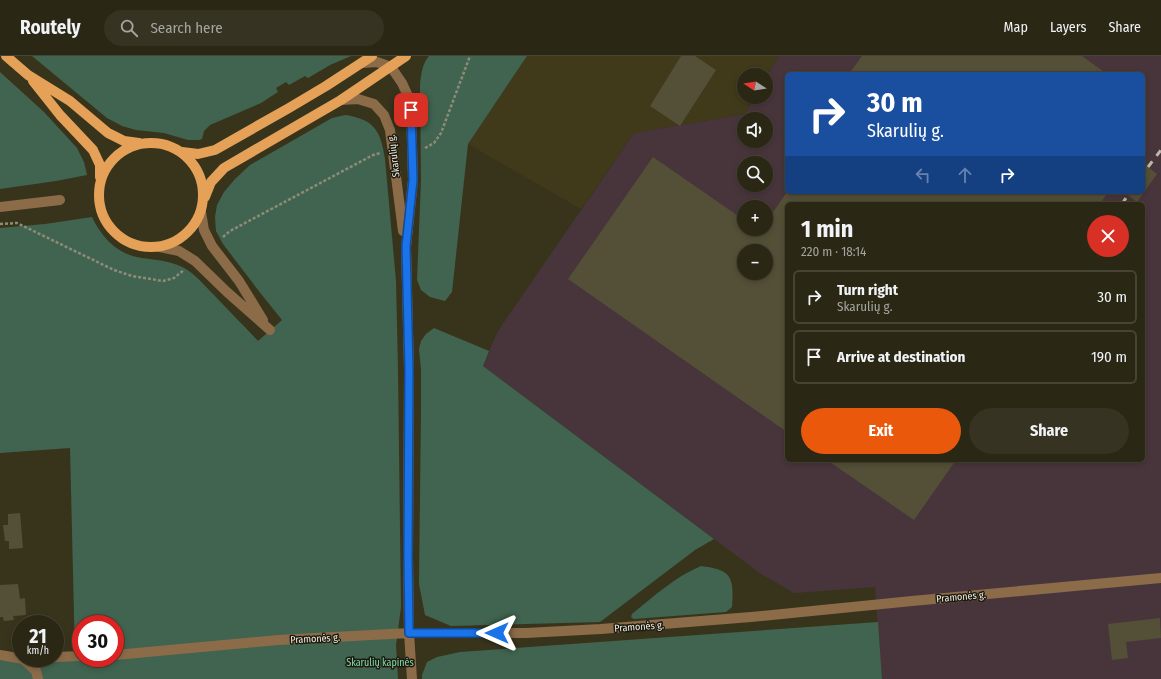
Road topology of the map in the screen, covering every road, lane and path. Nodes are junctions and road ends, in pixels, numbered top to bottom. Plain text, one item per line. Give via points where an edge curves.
1 (6, 56) edge
2 (372, 56) edge
3 (406, 56) edge
4 (470, 56) edge
5 (362, 63) junction
6 (391, 67) junction
7 (28, 75) junction
8 (341, 100) junction
9 (141, 143) junction
10 (412, 150) junction
11 (182, 152) junction
12 (393, 152) junction
13 (100, 182) junction
14 (204, 199) junction
15 (60, 200) dead end
16 (0, 207) edge
17 (201, 212) junction
18 (0, 224) edge
19 (212, 246) junction
20 (406, 246) junction
21 (160, 247) junction
22 (195, 261) junction
23 (1161, 578) edge
24 (409, 633) junction
25 (124, 654) edge
26 (0, 655) edge
27 (12, 657) edge
28 (32, 667) edge
29 (38, 679) edge
30 (412, 679) edge

1 - 7 main road
2 - 5 main road
3 - 6 main road
4 - 10 path via 438,139 429,146
5 - 6 street via 377,62
5 - 11 main road via 290,108 215,150 198,154
6 - 8 main road
6 - 10 street, Skarulių g. via 408,96
7 - 9 main road via 70,101 108,133 124,141
7 - 13 main road via 60,115 93,150 100,165
8 - 12 street, Skarulių g. via 358,99 374,104 384,115 390,130
8 - 14 main road via 224,168 211,182
9 - 11 main road via 162,143
9 - 13 main road via 127,148 115,157 106,168
10 - 20 street, Skarulių g. via 413,180
11 - 14 main road via 192,161 199,173
12 - 19 path via 373,155 230,231
12 - 20 street, Skarulių g.
13 - 21 main road via 101,211 108,225 118,236 145,247
14 - 17 main road
15 - 16 street
17 - 19 street via 204,230
17 - 21 main road via 195,225 185,235 173,243
18 - 22 path via 17,223 114,270 140,278 169,280
19 - 22 street via 239,281 270,330
20 - 24 street, Skarulių g. via 409,370
21 - 22 street via 179,251
23 - 24 street, Pramonės g. via 751,617 571,631
24 - 25 street, Pramonės g. via 278,640
24 - 30 street, Skarulių g.
26 - 27 street
28 - 29 street

